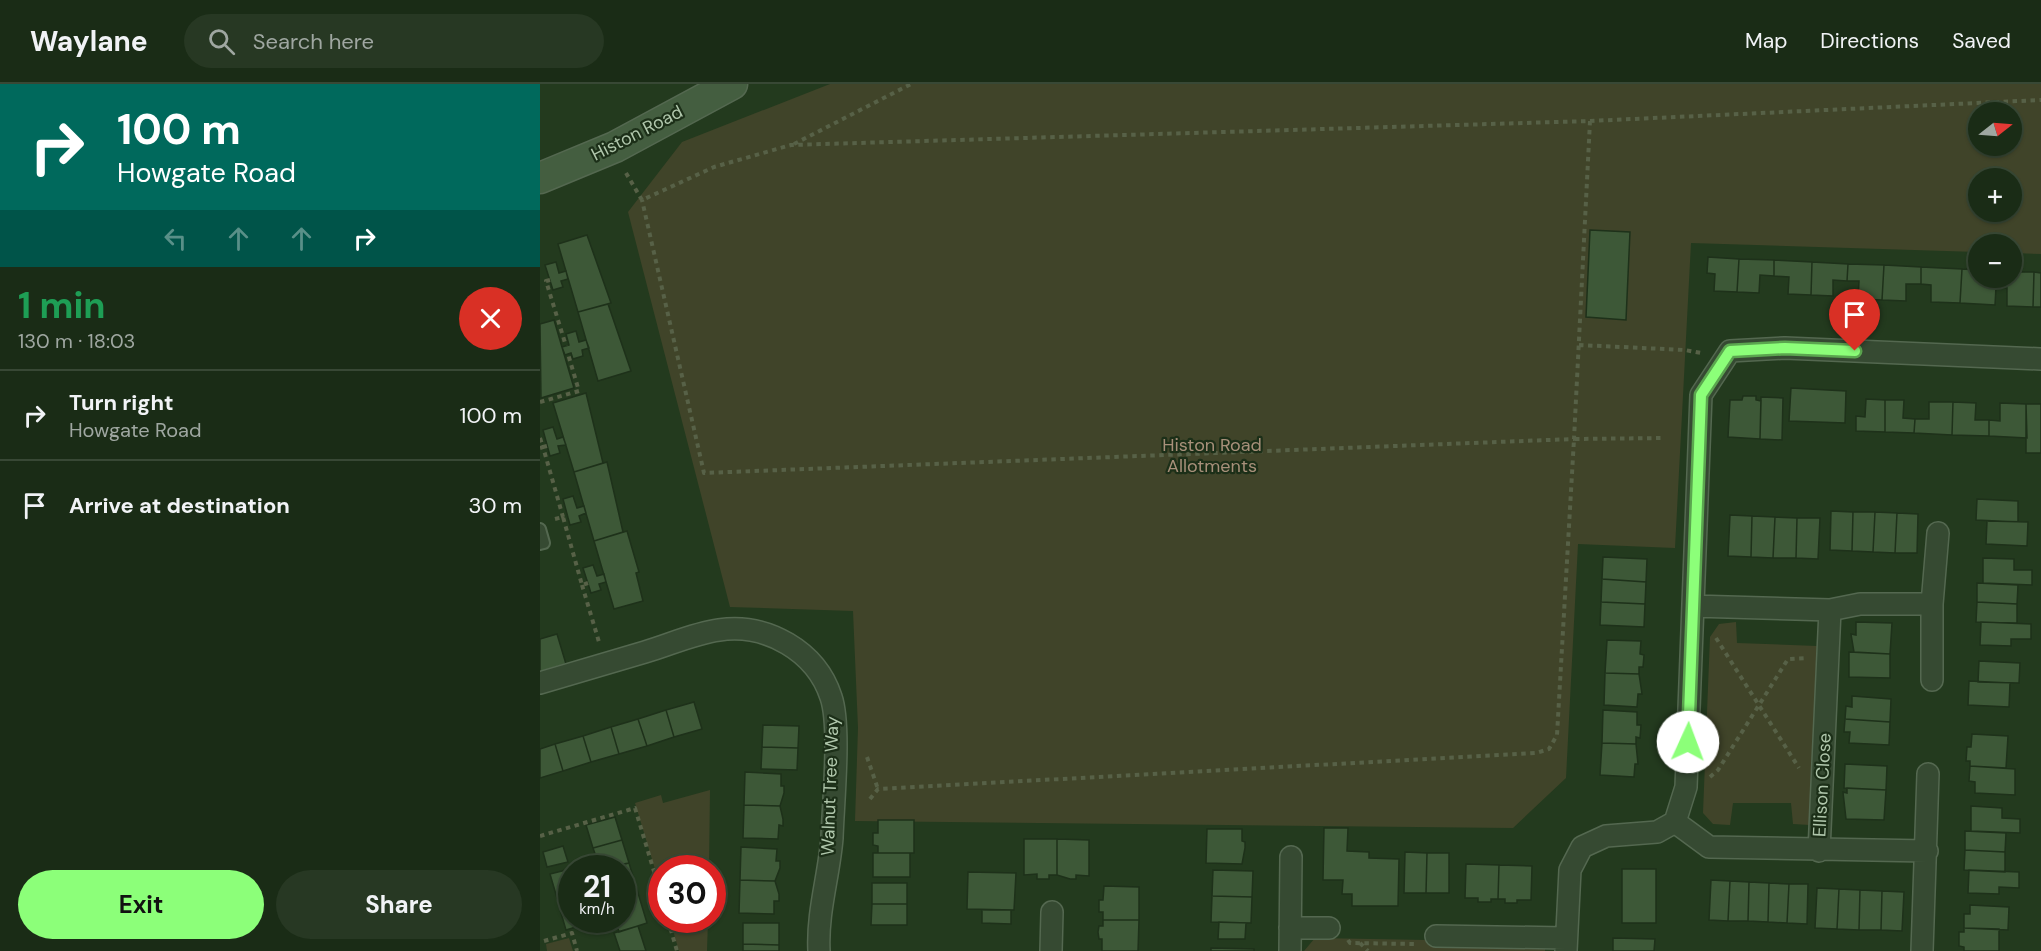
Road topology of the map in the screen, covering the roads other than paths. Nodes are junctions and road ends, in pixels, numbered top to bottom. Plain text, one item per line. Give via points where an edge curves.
1 (732, 84) edge
2 (540, 178) edge
3 (2041, 359) edge
4 (540, 529) edge
5 (1938, 533) dead end
6 (540, 544) edge
7 (1932, 604) junction
8 (1693, 606) junction
9 (1830, 610) junction
10 (1932, 680) dead end
11 (540, 683) edge
12 (1928, 774) dead end
13 (1675, 822) junction
14 (1819, 851) junction
15 (1927, 851) junction
16 (1291, 857) dead end
17 (1052, 912) dead end
18 (1290, 928) junction
19 (1329, 928) road end
20 (1436, 936) road end
21 (1566, 945) edge
22 (819, 951) edge
23 (1051, 951) edge
24 (1290, 951) edge
25 (1922, 951) edge

1 - 2 main road, Histon Road via 615,147
3 - 8 street via 1785,348 1730,351 1701,395
4 - 6 lane via 544,543
5 - 7 street
7 - 9 street via 1860,604
7 - 10 street
8 - 9 street
8 - 13 street via 1686,787
9 - 14 street, Ellison Close
11 - 22 street, Walnut Tree Way via 719,630 752,630 779,638 801,652 817,669 831,697 836,720 831,841 818,926
12 - 15 street
13 - 14 street, Ellison Close via 1709,847
13 - 21 street via 1658,832 1606,836 1582,847 1570,870
14 - 15 street, Ellison Close
15 - 25 street
16 - 18 street
17 - 23 street
18 - 19 street
18 - 24 street
20 - 21 street

